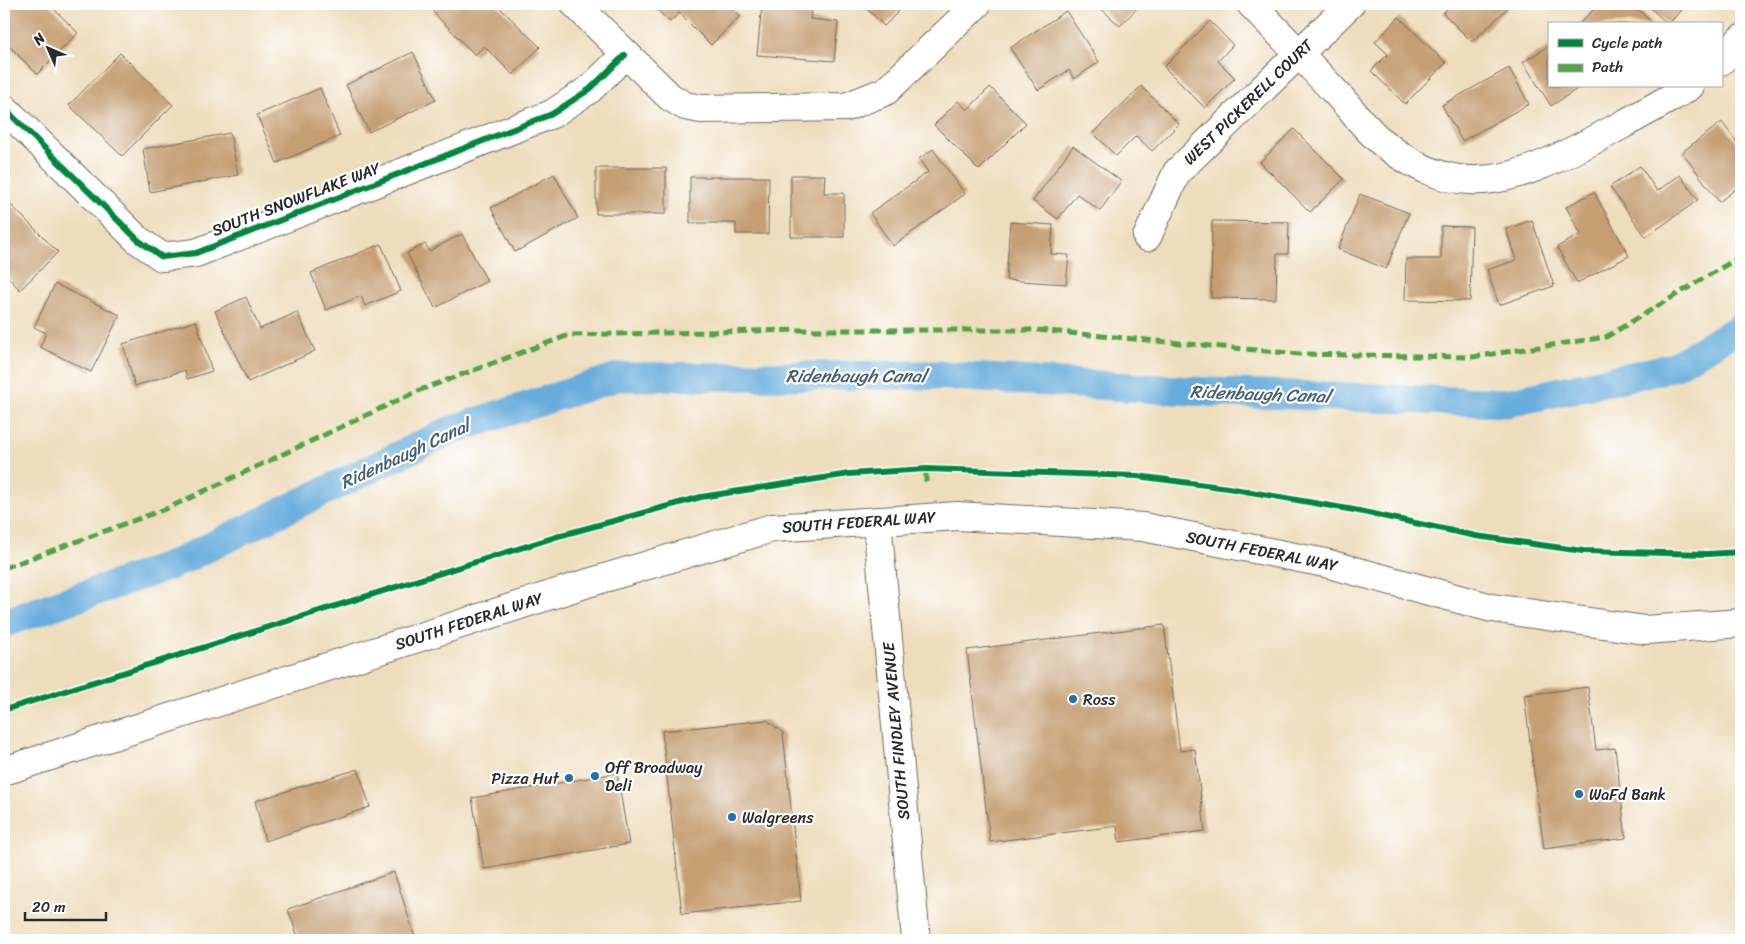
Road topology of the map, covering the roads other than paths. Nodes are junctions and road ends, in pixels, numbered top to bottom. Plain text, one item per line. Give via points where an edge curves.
1 (575, 4) edge
2 (977, 4) edge
3 (1251, 4) edge
4 (1350, 4) edge
5 (1741, 39) edge
6 (1299, 53) junction
7 (625, 55) junction
8 (1722, 60) edge
9 (1687, 88) edge
10 (4, 108) edge
11 (1147, 237) dead end
12 (877, 521) junction
13 (1741, 623) edge
14 (4, 771) edge
15 (916, 940) edge

1 - 7 street
2 - 7 street via 886,91 846,108 701,109 685,106 670,97
3 - 6 street
4 - 6 street, WEST PICKERELL COURT
5 - 8 street
6 - 9 street via 1382,143 1409,162 1439,176 1471,181 1509,177 1550,163 1665,103
6 - 11 street, WEST PICKERELL COURT via 1177,172
7 - 10 street, SOUTH SNOWFLAKE WAY via 590,89 552,114 196,253 162,257 138,240
12 - 13 street, SOUTH FEDERAL WAY via 958,516 1143,527 1326,563 1492,608 1645,630
12 - 14 street, SOUTH FEDERAL WAY via 772,528 570,588
12 - 15 street, SOUTH FINDLEY AVENUE

